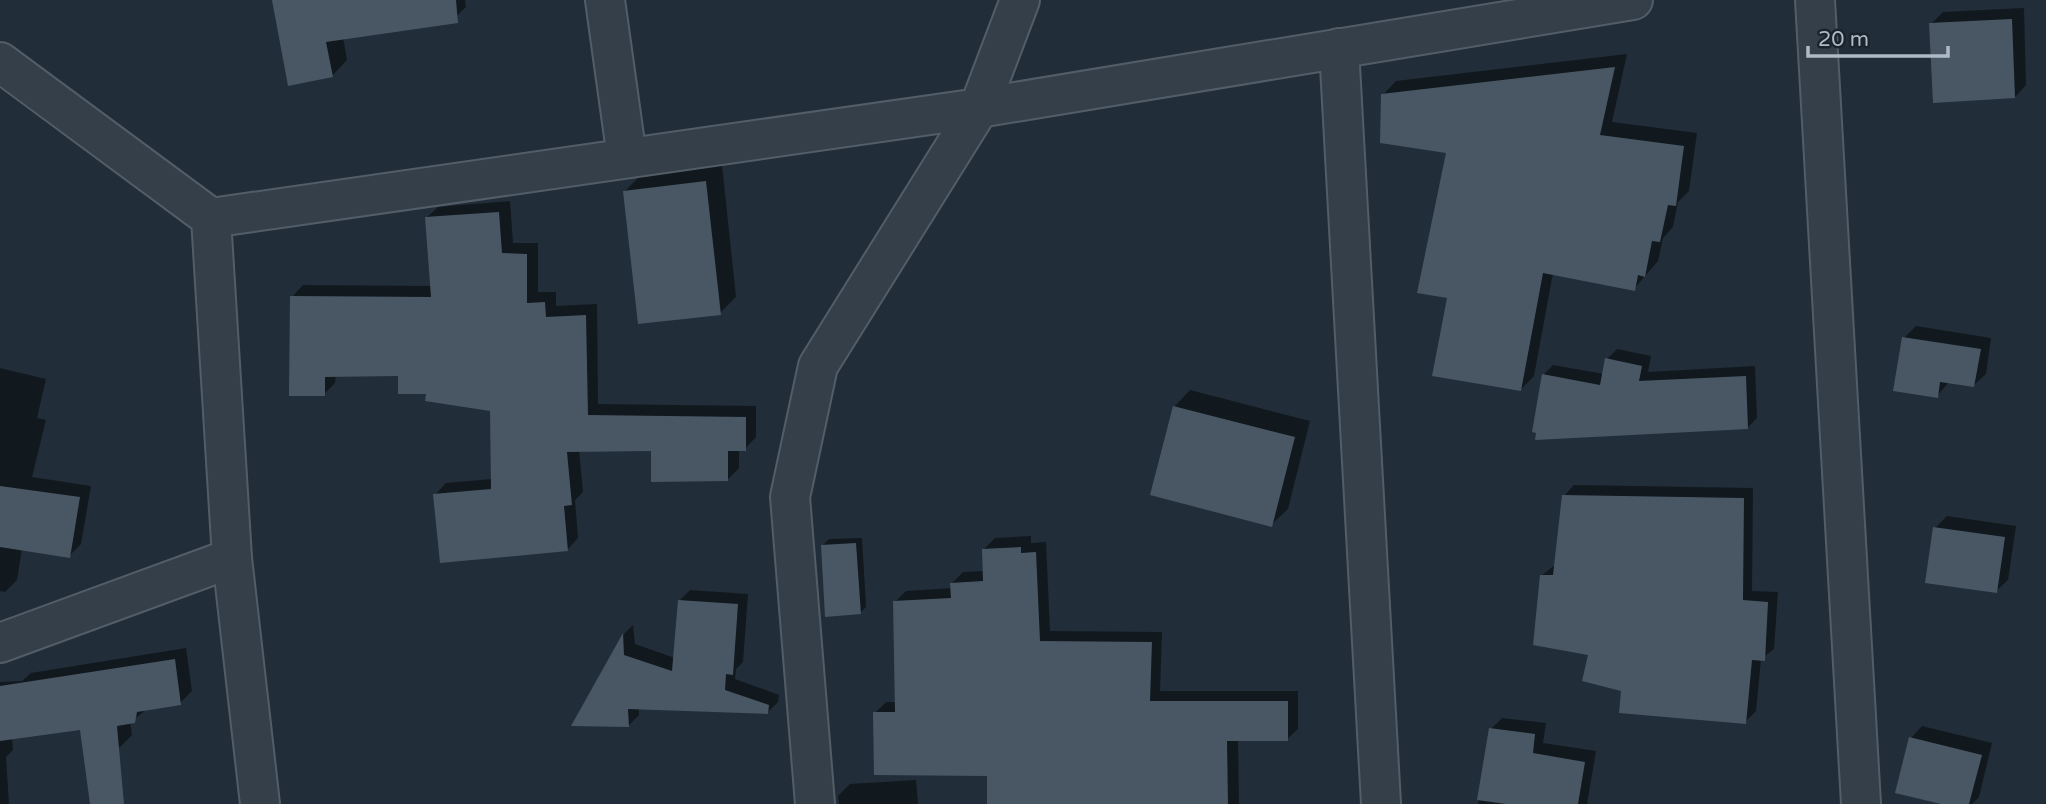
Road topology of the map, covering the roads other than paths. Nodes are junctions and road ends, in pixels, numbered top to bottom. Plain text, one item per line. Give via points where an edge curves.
1 (605, 0) edge
2 (1020, 0) edge
3 (1633, 0) edge
4 (1815, 0) edge
5 (1339, 48) junction
6 (0, 62) edge
7 (979, 107) junction
8 (627, 158) junction
9 (211, 218) junction
10 (232, 558) junction
11 (0, 643) edge
12 (260, 804) edge
13 (816, 804) edge
14 (1381, 804) edge
15 (1861, 804) edge

1 - 8 street
2 - 7 street
3 - 5 street
4 - 15 street
5 - 7 street
5 - 14 street
6 - 9 street
7 - 8 street
7 - 13 street via 818,366 790,497
8 - 9 street
9 - 10 street
10 - 11 street
10 - 12 street

